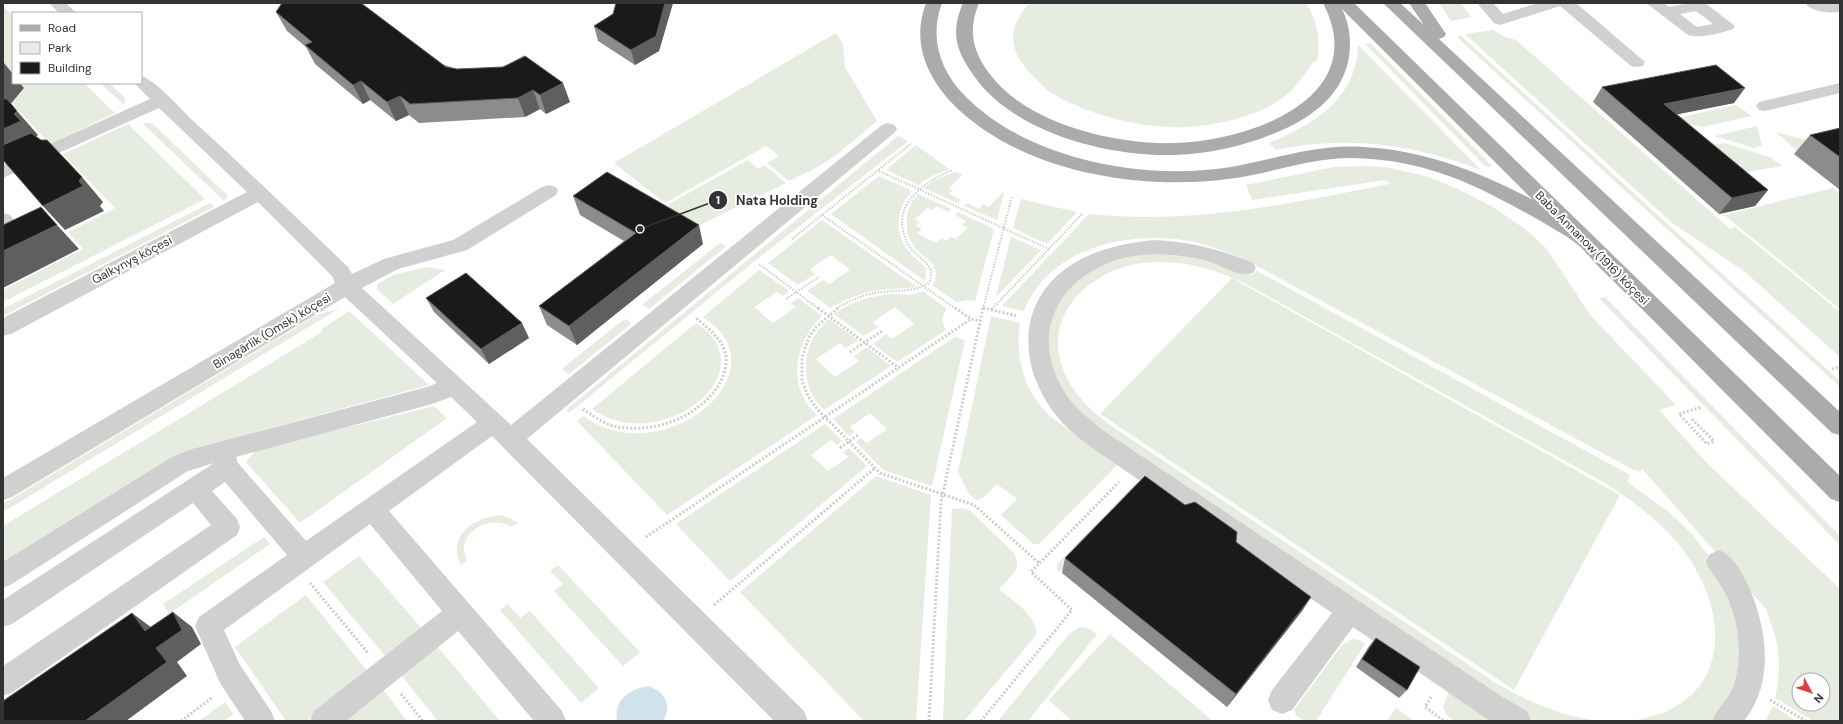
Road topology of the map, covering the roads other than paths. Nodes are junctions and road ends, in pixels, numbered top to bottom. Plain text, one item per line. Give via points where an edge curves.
1 (934, 3) edge
2 (971, 3) edge
3 (1330, 3) edge
4 (1345, 3) edge
5 (1391, 3) edge
6 (1417, 3) edge
7 (1485, 3) edge
8 (1554, 3) edge
9 (1566, 3) edge
10 (1813, 3) edge
11 (1840, 7) edge
12 (1637, 62) dead end
13 (1466, 74) junction
14 (142, 82) edge
15 (1840, 88) edge
16 (162, 100) junction
17 (1765, 106) dead end
18 (888, 129) dead end
19 (3, 172) edge
20 (549, 191) dead end
21 (260, 193) junction
22 (3, 220) edge
23 (1580, 236) junction
24 (3, 238) edge
25 (1246, 268) dead end
26 (347, 286) junction
27 (3, 328) edge
28 (455, 385) junction
29 (1840, 426) edge
30 (502, 430) junction
31 (224, 459) junction
32 (196, 489) junction
33 (3, 490) edge
34 (1840, 492) edge
35 (372, 509) junction
36 (299, 561) junction
37 (1719, 562) dead end
38 (3, 576) edge
39 (1350, 610) junction
40 (460, 613) junction
41 (3, 615) edge
42 (3, 682) edge
43 (1282, 700) dead end
44 (257, 719) edge
45 (324, 721) edge
46 (552, 721) edge
47 (794, 721) edge
48 (1518, 721) edge
49 (1726, 721) edge

1 - 23 main road via 927,28 929,53 938,74 954,96 993,128 1057,157 1120,173 1186,177 1230,172 1332,153 1393,156 1445,167 1491,186
2 - 3 main road via 964,22 965,48 977,72 1007,101 1035,118 1074,134 1112,144 1173,149 1242,139 1284,123 1322,96 1338,69 1341,55 1339,23
4 - 23 main road, Baba Annanow (1916) köçesi
5 - 13 main road
6 - 13 main road
7 - 8 street via 1500,20
9 - 12 street
10 - 11 street via 1828,8
13 - 29 main road
14 - 16 street
15 - 17 street
16 - 19 street
16 - 21 street
18 - 30 street
20 - 26 street, Binagärlik (Omsk) köçesi via 460,245 391,264
21 - 26 street via 341,272
21 - 27 street, Galkynyş köçesi
22 - 24 street via 14,233
23 - 34 main road, Baba Annanow (1916) köçesi
25 - 39 street via 1211,254 1188,250 1150,248 1120,252 1100,259 1066,279 1053,293 1040,321 1037,346 1040,365 1048,385 1060,404 1081,426
26 - 28 street
26 - 33 street, Binagärlik (Omsk) köçesi
28 - 30 street
28 - 31 street via 432,395
30 - 35 street
30 - 47 street
31 - 32 street
31 - 36 street
31 - 38 street via 180,464
32 - 41 street
32 - 42 street via 228,527
35 - 36 street
35 - 40 street
36 - 44 street via 208,626
37 - 49 street via 1734,585 1746,612 1752,640 1752,667 1748,687 1734,714
39 - 43 street
39 - 48 street via 1491,706
40 - 45 street
40 - 46 street

